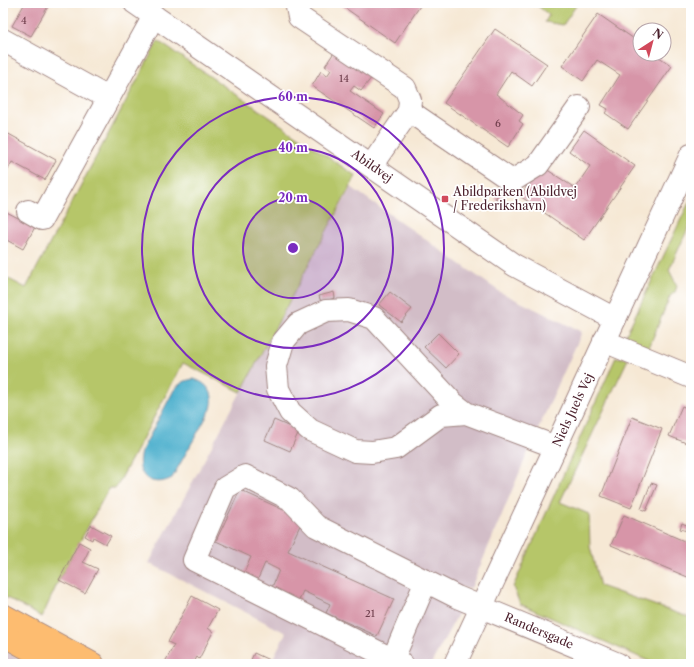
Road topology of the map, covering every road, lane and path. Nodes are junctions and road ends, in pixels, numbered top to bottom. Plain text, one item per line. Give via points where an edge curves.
1 (300, 3) edge
2 (144, 8) edge
3 (3, 40) edge
4 (108, 98) junction
5 (579, 107) dead end
6 (409, 111) junction
7 (691, 155) edge
8 (370, 166) junction
9 (28, 211) dead end
10 (615, 319) junction
11 (604, 342) junction
12 (691, 377) edge
13 (466, 413) junction
14 (556, 447) junction
15 (426, 581) junction
16 (482, 606) junction
17 (3, 615) edge
18 (3, 635) edge
19 (398, 661) edge
20 (56, 664) edge
21 (93, 664) edge
22 (455, 664) edge
23 (618, 664) edge

1 - 6 street via 297,8 299,17 405,88 410,100
2 - 4 street
2 - 8 street, Abildvej
3 - 4 street
4 - 9 street via 42,219
5 - 6 street via 538,165 512,181
6 - 8 street
7 - 10 street, Niels Juels Vej
8 - 10 street, Abildvej via 514,265
10 - 11 street, Niels Juels Vej
11 - 12 street
11 - 14 street, Niels Juels Vej
13 - 13 street via 453,403 374,318 349,310 326,311 298,324 283,342 276,366 278,389 290,412 310,430 355,451 372,452 396,448 441,415
13 - 14 street
14 - 16 street, Niels Juels Vej
15 - 16 street, Randersgade
15 - 19 street
15 - 19 street, Randersgade via 316,526 290,499 245,476 225,488 194,560
16 - 22 street, Niels Juels Vej
16 - 23 street, Randersgade
17 - 21 main road
18 - 20 main road

